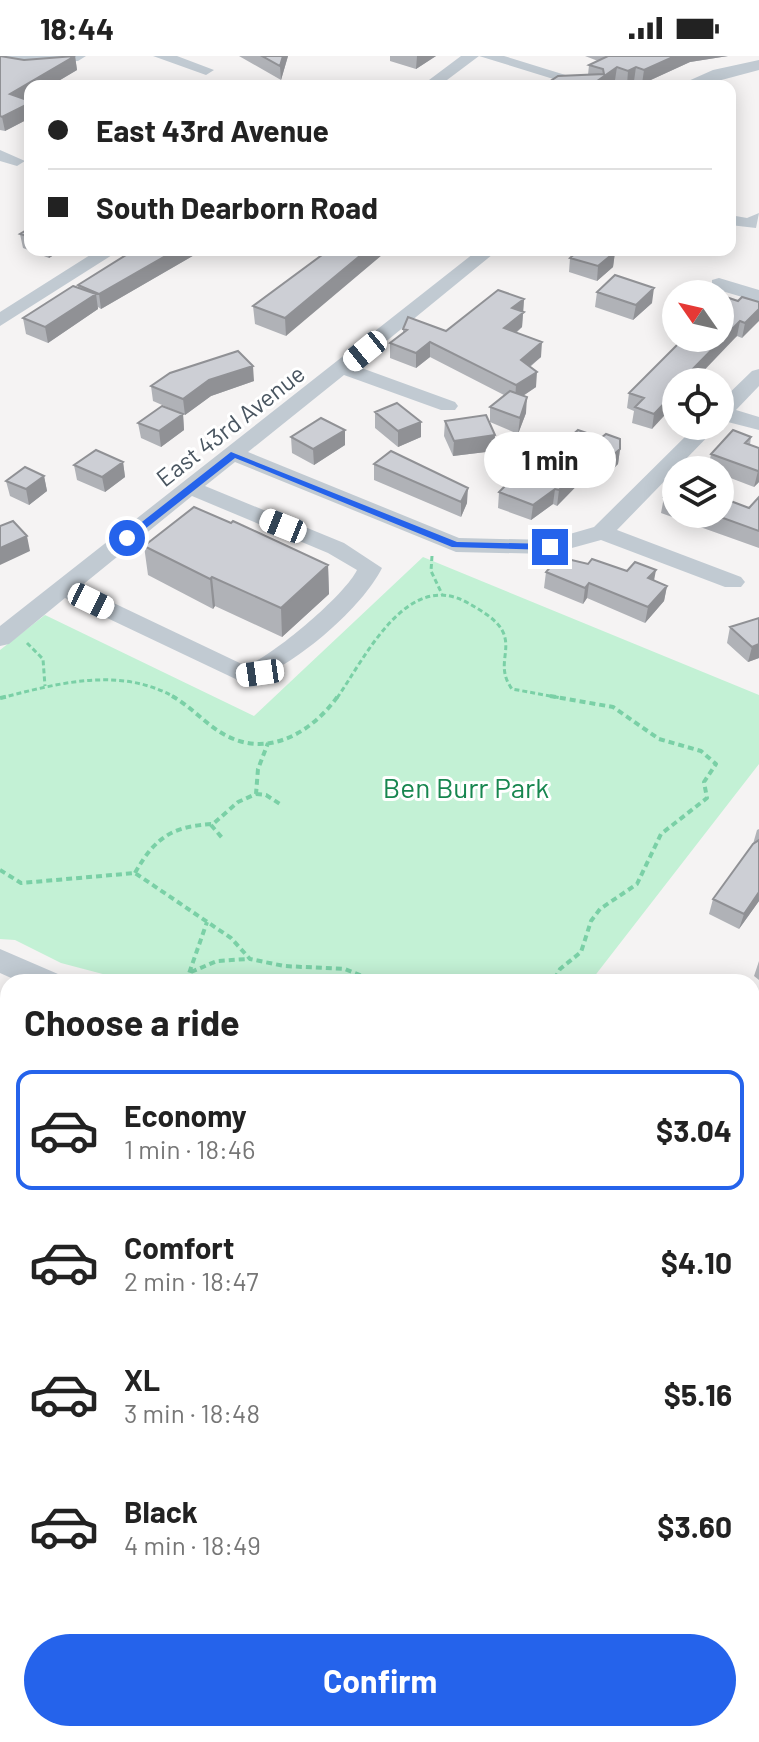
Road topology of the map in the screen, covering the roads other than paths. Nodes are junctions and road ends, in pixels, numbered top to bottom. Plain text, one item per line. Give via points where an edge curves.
1 (13, 56) edge
2 (78, 56) edge
3 (161, 56) edge
4 (471, 56) edge
5 (487, 56) edge
6 (759, 65) edge
7 (206, 70) dead end
8 (437, 80) edge
9 (572, 80) edge
10 (698, 80) edge
11 (759, 218) edge
12 (736, 221) edge
13 (101, 256) edge
14 (482, 256) edge
15 (734, 288) edge
16 (759, 296) edge
17 (0, 320) edge
18 (344, 368) junction
19 (759, 375) edge
20 (734, 400) edge
21 (448, 406) dead end
22 (734, 420) edge
23 (759, 424) edge
24 (694, 440) edge
25 (234, 454) junction
26 (191, 488) junction
27 (602, 532) junction
28 (733, 582) dead end
29 (63, 588) junction
30 (10, 638) edge
31 (0, 960) edge
32 (31, 974) edge

1 - 2 street
3 - 7 street
4 - 8 street
5 - 9 street
6 - 10 street
11 - 12 street via 750,224
13 - 17 street
14 - 18 street, East 43rd Avenue
15 - 16 street
18 - 21 street
18 - 25 street, East 43rd Avenue
19 - 20 street
22 - 23 street
24 - 27 street
25 - 26 street, East 43rd Avenue
25 - 27 street via 456,545 550,547
26 - 29 street, East 43rd Avenue
26 - 29 street via 336,548 370,568 364,580 280,657 260,673 244,675
27 - 28 street
29 - 30 street, East 43rd Avenue
31 - 32 street

